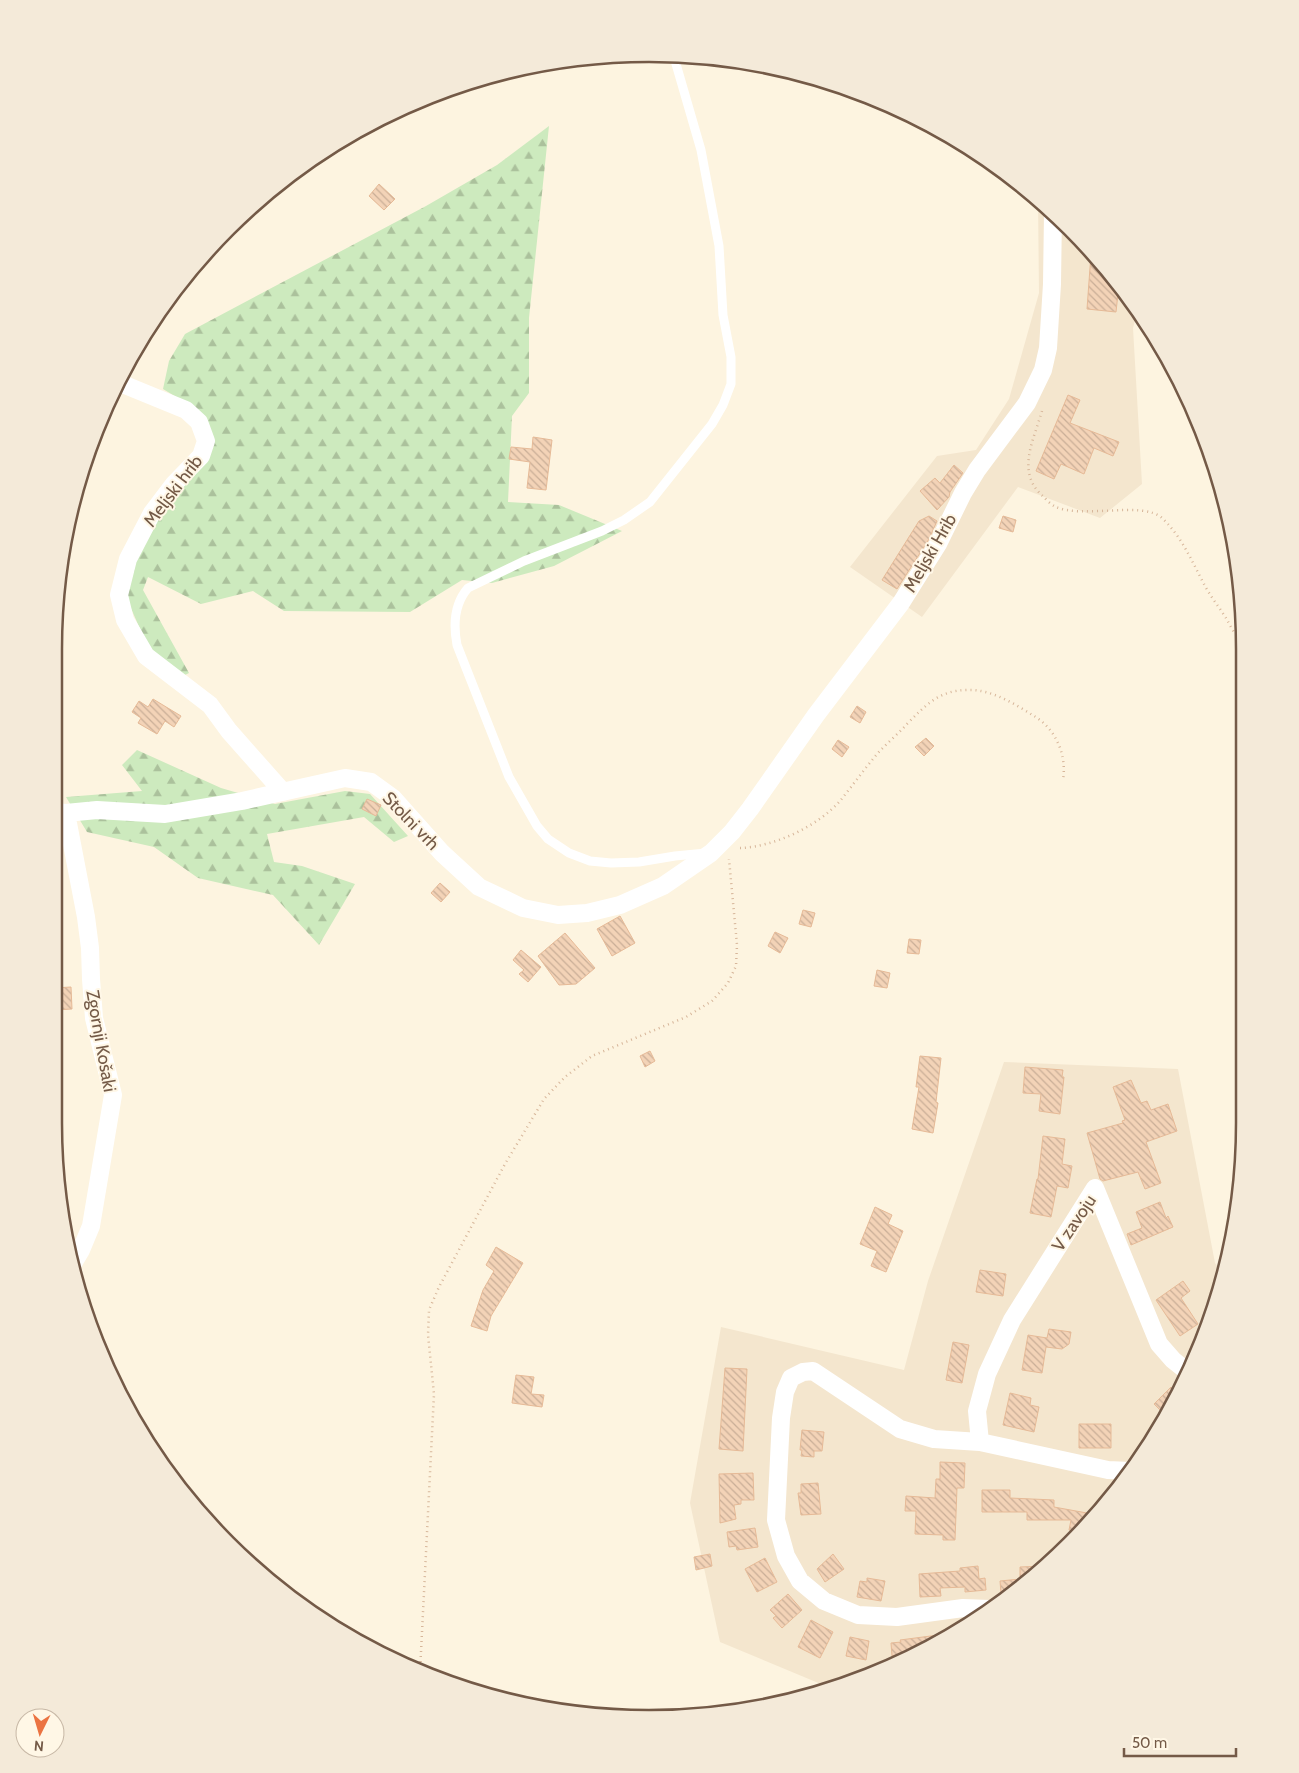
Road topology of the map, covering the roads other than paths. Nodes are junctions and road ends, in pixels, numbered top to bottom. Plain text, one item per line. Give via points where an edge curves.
1 (676, 63) edge
2 (1053, 223) edge
3 (126, 385) edge
4 (283, 792) junction
5 (62, 812) edge
6 (62, 820) edge
7 (711, 853) junction
8 (78, 1255) edge
9 (1183, 1368) edge
10 (980, 1442) junction
11 (1123, 1471) edge
12 (981, 1609) edge

1 - 7 lane via 701,150 719,246 723,315 731,357 731,384 723,405 712,424 650,502 602,531 468,588 455,613 454,631 509,777 548,839 569,853 611,863
2 - 7 street, Meljski Hrib via 1048,348 1027,403 972,478 938,544 901,603 750,809
3 - 4 street, Meljski hrib via 186,410 199,422 206,441 201,456 152,513 128,559 119,595 125,620 146,656 210,705
4 - 5 street, Stolni vrh via 165,814 97,810
4 - 7 street, Stolni vrh via 345,778 372,782 393,798 442,853 479,887 523,908 558,915 587,913 620,905 663,886
6 - 8 street, Zgornji Košaki via 88,925 94,1018 113,1095 91,1226
9 - 10 street, V zavoju via 1159,1344 1095,1188 1012,1320 987,1374 977,1411
10 - 11 street
10 - 12 street via 934,1439 900,1429 813,1371 803,1372 791,1378 785,1392 776,1520 786,1556 800,1581 824,1601 858,1614 897,1617

